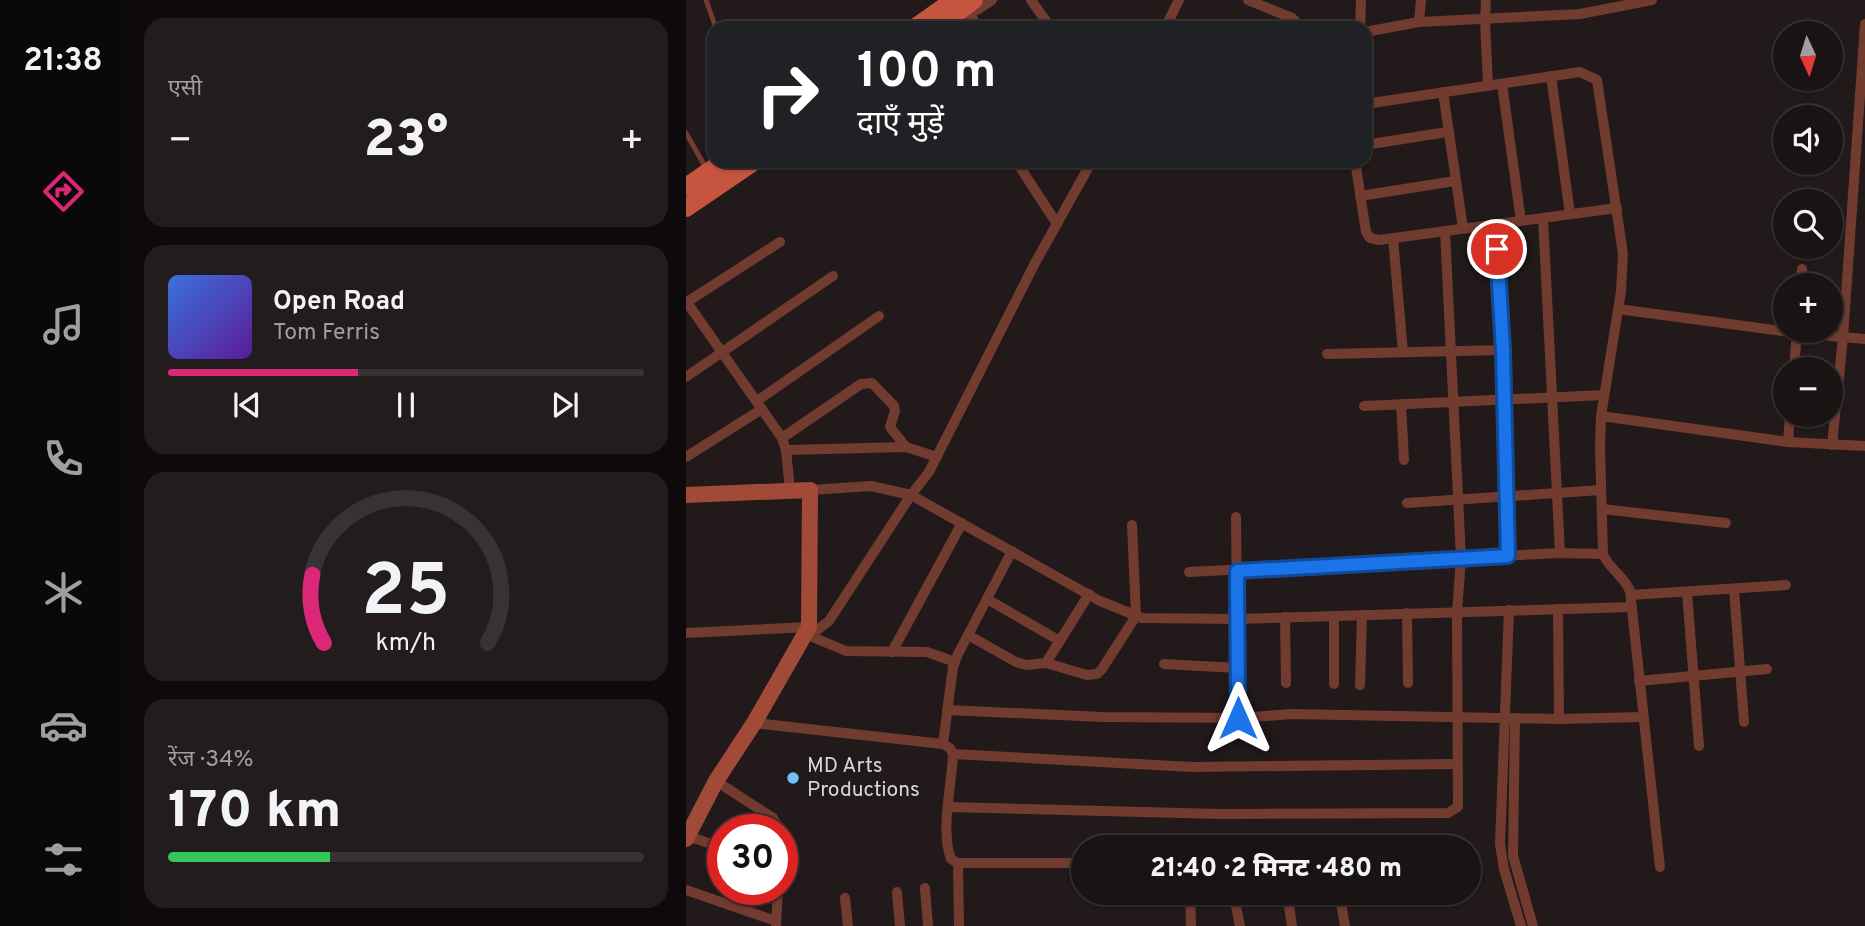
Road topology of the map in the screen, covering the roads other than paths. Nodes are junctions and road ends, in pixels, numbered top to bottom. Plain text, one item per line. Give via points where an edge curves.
1 (706, 0) edge
2 (992, 0) edge
3 (1031, 0) edge
4 (1179, 0) edge
5 (1361, 0) edge
6 (1421, 0) edge
7 (1486, 0) edge
8 (1580, 0) edge
9 (1652, 0) edge
10 (1252, 1) edge
11 (1637, 1) edge
12 (956, 6) edge
13 (1580, 14) junction
14 (1485, 20) junction
15 (714, 21) edge
16 (934, 21) edge
17 (972, 21) edge
18 (1046, 21) edge
19 (1168, 21) edge
20 (1295, 21) edge
21 (1360, 21) edge
22 (1419, 22) junction
23 (1865, 24) edge
24 (1372, 31) edge
25 (1551, 76) junction
26 (1502, 83) junction
27 (1488, 86) junction
28 (1443, 92) junction
29 (1372, 103) edge
30 (1863, 111) edge
31 (1447, 132) junction
32 (686, 133) edge
33 (1372, 144) edge
34 (714, 168) edge
35 (745, 168) edge
36 (1020, 168) edge
37 (1025, 168) edge
38 (1088, 168) edge
39 (1356, 168) edge
40 (708, 172) junction
41 (1023, 172) junction
42 (1455, 181) junction
43 (686, 187) edge
44 (1360, 197) junction
45 (686, 208) edge
46 (1617, 208) junction
47 (1570, 214) junction
48 (1544, 218) junction
49 (1521, 221) junction
50 (1057, 224) junction
51 (1496, 224) junction
52 (1463, 228) junction
53 (1445, 231) junction
54 (1393, 238) junction
55 (780, 242) dead end
56 (1802, 269) dead end
57 (1802, 273) edge
58 (832, 276) dead end
59 (687, 301) edge
60 (1618, 309) junction
61 (879, 316) dead end
62 (1773, 329) edge
63 (1843, 337) joint
64 (1865, 339) edge
65 (1842, 343) edge
66 (1503, 350) junction
67 (722, 351) junction
68 (1452, 351) junction
69 (1403, 352) junction
70 (1327, 354) dead end
71 (686, 377) edge
72 (1604, 395) junction
73 (1554, 397) junction
74 (1504, 400) junction
75 (1454, 402) junction
76 (759, 405) junction
77 (1401, 405) junction
78 (1364, 406) dead end
79 (1601, 416) junction
80 (1789, 427) edge
81 (782, 438) junction
82 (1788, 442) junction
83 (1832, 444) junction
84 (1865, 446) edge
85 (906, 447) junction
86 (786, 450) junction
87 (686, 457) edge
88 (937, 457) junction
89 (1404, 460) dead end
90 (790, 490) junction
91 (810, 490) junction
92 (1601, 490) junction
93 (1557, 493) junction
94 (686, 495) edge
95 (911, 495) junction
96 (1507, 496) junction
97 (1459, 499) junction
98 (1407, 503) dead end
99 (1602, 509) junction
100 (1236, 517) dead end
101 (962, 523) junction
102 (1727, 523) dead end
103 (1132, 525) dead end
104 (1012, 551) junction
105 (1560, 553) junction
106 (1603, 554) junction
107 (1508, 556) junction
108 (1461, 558) junction
109 (1237, 571) junction
110 (1189, 572) dead end
111 (1786, 585) dead end
112 (1734, 589) junction
113 (1688, 592) junction
114 (1089, 594) junction
115 (986, 599) junction
116 (1632, 601) junction
117 (1558, 609) junction
118 (1509, 610) junction
119 (1457, 612) junction
120 (1407, 613) junction
121 (1362, 615) junction
122 (1136, 616) junction
123 (1334, 616) junction
124 (1285, 617) junction
125 (1237, 619) junction
126 (686, 633) edge
127 (807, 634) junction
128 (968, 635) junction
129 (1060, 641) junction
130 (892, 652) junction
131 (955, 662) junction
132 (1046, 663) junction
133 (1164, 664) dead end
134 (1237, 668) junction
135 (1768, 670) dead end
136 (1741, 672) junction
137 (1693, 676) junction
138 (1639, 681) junction
139 (1286, 683) dead end
140 (1408, 683) dead end
141 (1334, 684) dead end
142 (1360, 685) dead end
143 (947, 710) junction
144 (1457, 717) junction
145 (1643, 717) junction
146 (1238, 718) junction
147 (1509, 718) junction
148 (1559, 719) junction
149 (1744, 722) dead end
150 (754, 723) junction
151 (943, 744) junction
152 (1699, 746) dead end
153 (953, 754) junction
154 (1457, 764) junction
155 (716, 781) junction
156 (948, 807) junction
157 (767, 814) edge
158 (687, 838) edge
159 (707, 844) edge
160 (958, 863) junction
161 (1071, 863) edge
162 (1660, 867) dead end
163 (926, 888) dead end
164 (686, 890) edge
165 (897, 892) dead end
166 (845, 898) dead end
167 (777, 905) edge
168 (1190, 905) edge
169 (1236, 905) edge
170 (1289, 905) edge
171 (1341, 905) edge
172 (776, 923) edge
173 (848, 926) edge
174 (900, 926) edge
175 (928, 926) edge
176 (959, 926) edge
177 (1191, 926) edge
178 (1240, 926) edge
179 (1292, 926) edge
180 (1345, 926) edge
181 (1521, 926) edge
182 (1533, 926) edge

1 - 15 lane
2 - 12 street
3 - 18 street
4 - 19 street
5 - 21 street
6 - 22 street
7 - 14 street
8 - 13 street
9 - 11 street
10 - 20 street
11 - 13 street
12 - 16 main road
12 - 17 street
13 - 14 street
14 - 22 street
14 - 27 street
22 - 24 street
23 - 30 street
25 - 26 street
25 - 46 street via 1580,72 1597,80
25 - 47 street
26 - 27 street
26 - 49 street
27 - 28 street
28 - 29 street
28 - 31 street
30 - 63 street
31 - 33 street
31 - 42 street
32 - 40 lane
34 - 40 main road
35 - 45 main road
36 - 41 street
37 - 41 street
38 - 50 street
39 - 44 street
40 - 43 main road
41 - 50 street
42 - 44 street
42 - 52 street
44 - 54 street via 1370,239
46 - 47 street
46 - 60 street via 1623,254
47 - 48 street
48 - 49 street
48 - 73 street
49 - 51 street
50 - 88 street
51 - 52 street
51 - 66 street
52 - 53 street
53 - 54 street
53 - 68 street
54 - 69 street
55 - 59 street
56 - 57 street
58 - 67 street
59 - 67 street
60 - 62 street
60 - 72 street
61 - 76 street
63 - 64 street
65 - 83 street
66 - 68 street
66 - 74 street
67 - 71 street
67 - 76 street
68 - 69 street
68 - 75 street
69 - 70 street
72 - 73 street
72 - 79 street
73 - 74 street
73 - 93 street
74 - 75 street
74 - 96 street
75 - 77 street
75 - 97 street
76 - 81 street
76 - 87 street
77 - 78 street
77 - 89 street
79 - 82 street
79 - 92 street
80 - 82 street
81 - 85 street via 867,382 894,406 890,427
81 - 86 street
82 - 83 street
83 - 84 street
85 - 86 street
85 - 88 street
86 - 90 street
88 - 95 street
90 - 91 main road
90 - 94 main road
91 - 95 street via 871,486
91 - 127 main road
92 - 93 street
92 - 99 street
93 - 96 street
93 - 105 street
95 - 101 street
95 - 127 street via 829,621
96 - 97 street
96 - 107 street
97 - 98 street
97 - 108 street
99 - 102 street
99 - 106 street
100 - 109 street
101 - 104 street
101 - 130 street
103 - 122 street
104 - 114 street
104 - 115 street
105 - 106 street
105 - 107 street
106 - 116 street via 1627,583
107 - 108 street
108 - 109 street
108 - 119 street
109 - 110 street
109 - 125 street
111 - 112 street
112 - 113 street
112 - 136 street
113 - 116 street
113 - 137 street
114 - 122 street
114 - 129 street
115 - 128 street
115 - 129 street
116 - 117 street
116 - 138 street
117 - 118 street
117 - 148 street
118 - 119 street
118 - 147 street
119 - 120 street
119 - 144 street
120 - 121 street
120 - 140 street
121 - 123 street
121 - 142 street
122 - 125 street
122 - 132 street via 1097,674
123 - 124 street
123 - 141 street
124 - 125 street
124 - 139 street
125 - 134 street
126 - 127 street
127 - 130 street via 846,651
127 - 150 main road
128 - 131 street
128 - 132 street via 1016,662
129 - 132 street
130 - 131 street via 927,652
131 - 143 street
133 - 134 street
134 - 146 street
135 - 136 street
136 - 137 street
136 - 149 street
137 - 138 street
137 - 152 street
138 - 145 street
143 - 146 street
143 - 151 street
144 - 146 street via 1292,714
144 - 147 street
144 - 154 street
145 - 148 street
145 - 162 street
147 - 148 street
147 - 181 street via 1501,856
147 - 182 street via 1513,856
150 - 151 street
150 - 155 main road
151 - 153 street
153 - 154 street via 1193,767
153 - 156 street
154 - 156 street via 1458,807 1448,813 1220,814
155 - 157 street
155 - 158 main road
156 - 160 street via 948,850
158 - 159 street
160 - 161 street
160 - 176 street
163 - 175 street
164 - 172 street
165 - 174 street
166 - 173 street
167 - 172 street
168 - 177 street
169 - 178 street
170 - 179 street
171 - 180 street

